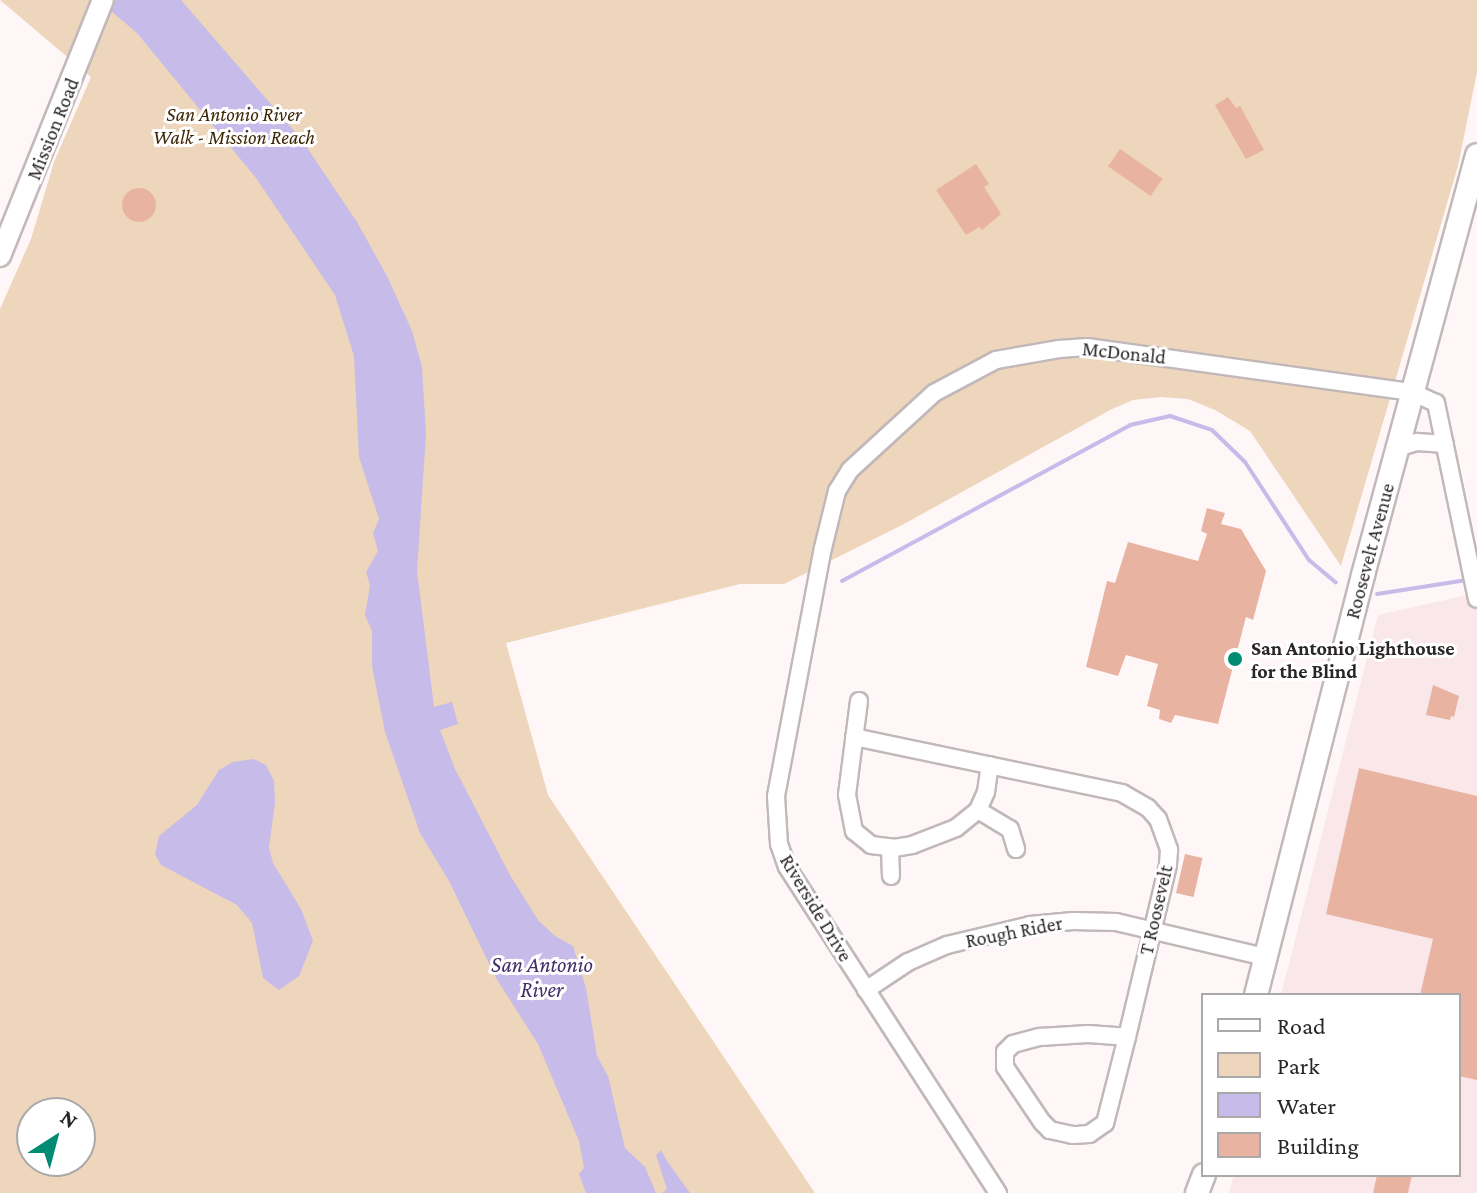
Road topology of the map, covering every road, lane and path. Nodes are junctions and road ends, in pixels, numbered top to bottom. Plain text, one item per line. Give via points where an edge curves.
1 (103, 0) edge
2 (1477, 155) edge
3 (0, 256) edge
4 (1412, 392) junction
5 (1445, 444) junction
6 (1397, 448) junction
7 (837, 491) joint
8 (1477, 599) edge
9 (859, 701) dead end
10 (854, 737) junction
11 (990, 765) junction
12 (978, 810) junction
13 (890, 848) junction
14 (1016, 849) dead end
15 (891, 876) dead end
16 (1152, 929) junction
17 (1265, 957) junction
18 (866, 990) junction
19 (1256, 993) edge
20 (1127, 1037) junction
21 (998, 1193) edge

1 - 3 street, Mission Road
2 - 4 main road, Roosevelt Avenue
4 - 5 street via 1436,403
4 - 6 main road, Roosevelt Avenue
4 - 7 street, McDonald via 1087,347 1019,355 996,360 916,406 860,459
5 - 6 street via 1417,442
5 - 8 street
6 - 17 main road, Roosevelt Avenue
7 - 18 street, Riverside Drive via 776,822 787,867
9 - 10 street
10 - 11 street, T Roosevelt
10 - 13 street via 849,820 865,842
11 - 12 street
11 - 16 street, T Roosevelt via 1122,793 1148,808 1166,832 1169,850
12 - 13 street via 942,835
12 - 14 street via 1010,829
13 - 15 street
16 - 17 street, Rough Rider
16 - 18 street, Rough Rider via 1073,921 988,933 908,962
16 - 20 street, T Roosevelt
17 - 19 main road, Roosevelt Avenue
18 - 21 street, Riverside Drive
20 - 20 street, T Roosevelt via 1105,1123 1089,1134 1050,1130 1005,1067 1005,1052 1013,1044 1040,1037

